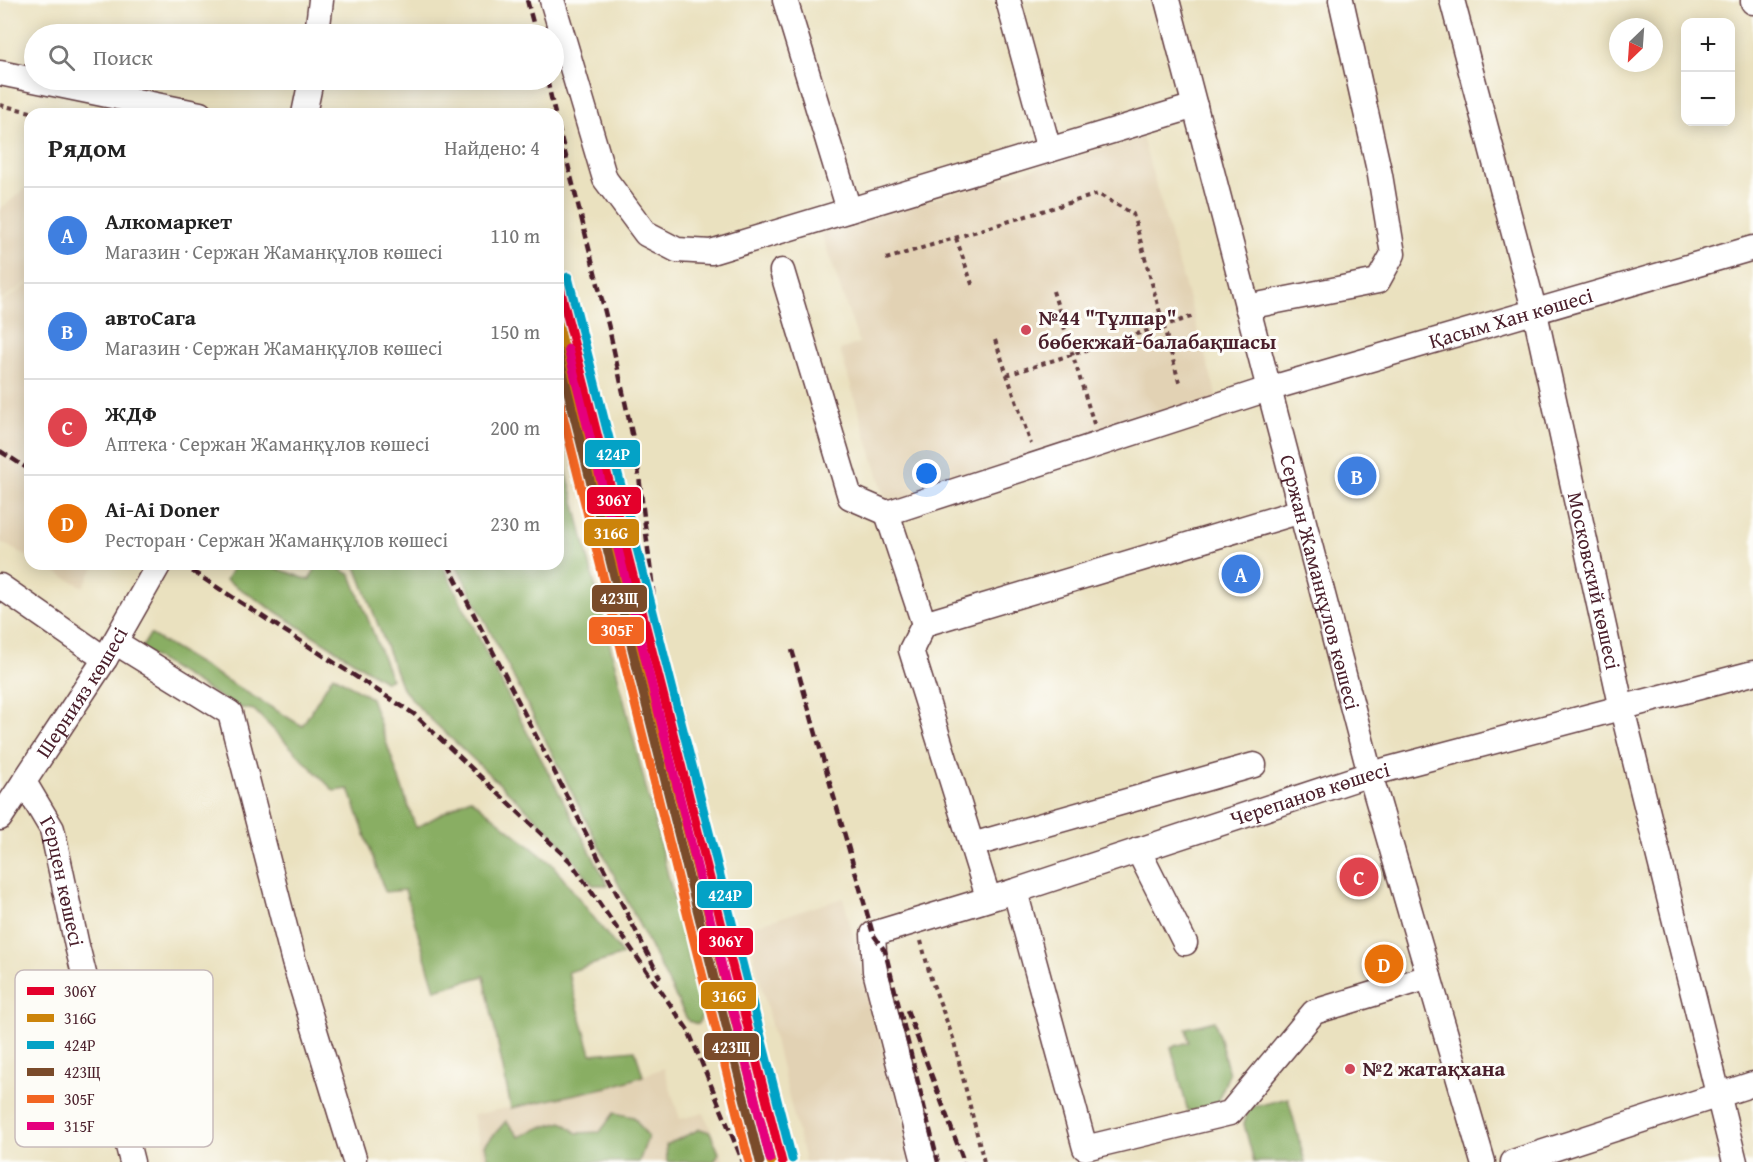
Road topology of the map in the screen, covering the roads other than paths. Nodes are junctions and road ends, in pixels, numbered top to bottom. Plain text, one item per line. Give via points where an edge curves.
1 (321, 0) edge
2 (552, 0) edge
3 (785, 0) edge
4 (1008, 0) edge
5 (1167, 0) edge
6 (1341, 0) edge
7 (1452, 0) edge
8 (318, 24) edge
9 (559, 24) edge
10 (564, 41) edge
11 (0, 73) edge
12 (24, 78) edge
13 (83, 90) edge
14 (308, 90) edge
15 (1195, 106) junction
16 (171, 108) edge
17 (305, 108) edge
18 (1049, 150) junction
19 (849, 210) junction
20 (1753, 248) edge
21 (782, 271) dead end
22 (1247, 307) junction
23 (1535, 313) junction
24 (1269, 388) junction
25 (1301, 511) junction
26 (887, 513) junction
27 (156, 570) edge
28 (0, 586) edge
29 (924, 624) junction
30 (110, 650) junction
31 (1753, 673) edge
32 (1622, 709) junction
33 (1254, 765) dead end
34 (1370, 774) junction
35 (24, 782) junction
36 (0, 818) edge
37 (972, 845) junction
38 (1138, 850) junction
39 (1015, 891) junction
40 (988, 897) junction
41 (1185, 943) dead end
42 (83, 970) edge
43 (1429, 977) junction
44 (1753, 1084) edge
45 (1718, 1095) junction
46 (128, 1147) edge
47 (354, 1158) dead end
48 (132, 1162) edge
49 (924, 1162) edge
50 (1483, 1162) edge
51 (1513, 1162) edge
52 (1735, 1162) edge

1 - 8 street
2 - 9 street
3 - 19 street
4 - 18 street
5 - 15 street, Сержан Жаманқұлов көшесі
6 - 22 street via 1380,175 1393,254 1378,280
7 - 23 street, Московский көшесі
10 - 19 street via 605,179 646,234 677,250 711,252
11 - 12 street
13 - 16 street
14 - 17 street
15 - 18 street
15 - 22 street, Сержан Жаманқұлов көшесі
18 - 19 street
20 - 23 street, Қасым Хан көшесі
21 - 26 street via 850,497
22 - 24 street, Сержан Жаманқұлов көшесі
23 - 24 street, Қасым Хан көшесі
23 - 32 street, Московский көшесі
24 - 25 street, Сержан Жаманқұлов көшесі
24 - 26 street, Қасым Хан көшесі
25 - 29 street
25 - 34 street, Сержан Жаманқұлов көшесі
26 - 29 street
27 - 30 street, Шернияз көшесі
28 - 30 street
29 - 37 street via 911,650
30 - 35 street, Шернияз көшесі
30 - 47 street via 230,713 294,962
31 - 32 street, Черепанов көшесі
32 - 34 street, Черепанов көшесі
32 - 45 street, Московский көшесі
33 - 37 street
34 - 38 street, Черепанов көшесі
34 - 43 street, Сержан Жаманқұлов көшесі
35 - 36 street, Шернияз көшесі
35 - 42 street, Герцен көшесі via 52,829
37 - 40 street
38 - 39 street, Черепанов көшесі
38 - 41 street
39 - 40 street, Черепанов көшесі
39 - 43 street via 1085,1148 1230,1113 1314,1012
40 - 49 street, Черепанов көшесі via 873,934 874,971
43 - 50 street, Сержан Жаманқұлов көшесі
44 - 45 street
45 - 51 street
45 - 52 street, Московский көшесі
46 - 48 street, Герцен көшесі

